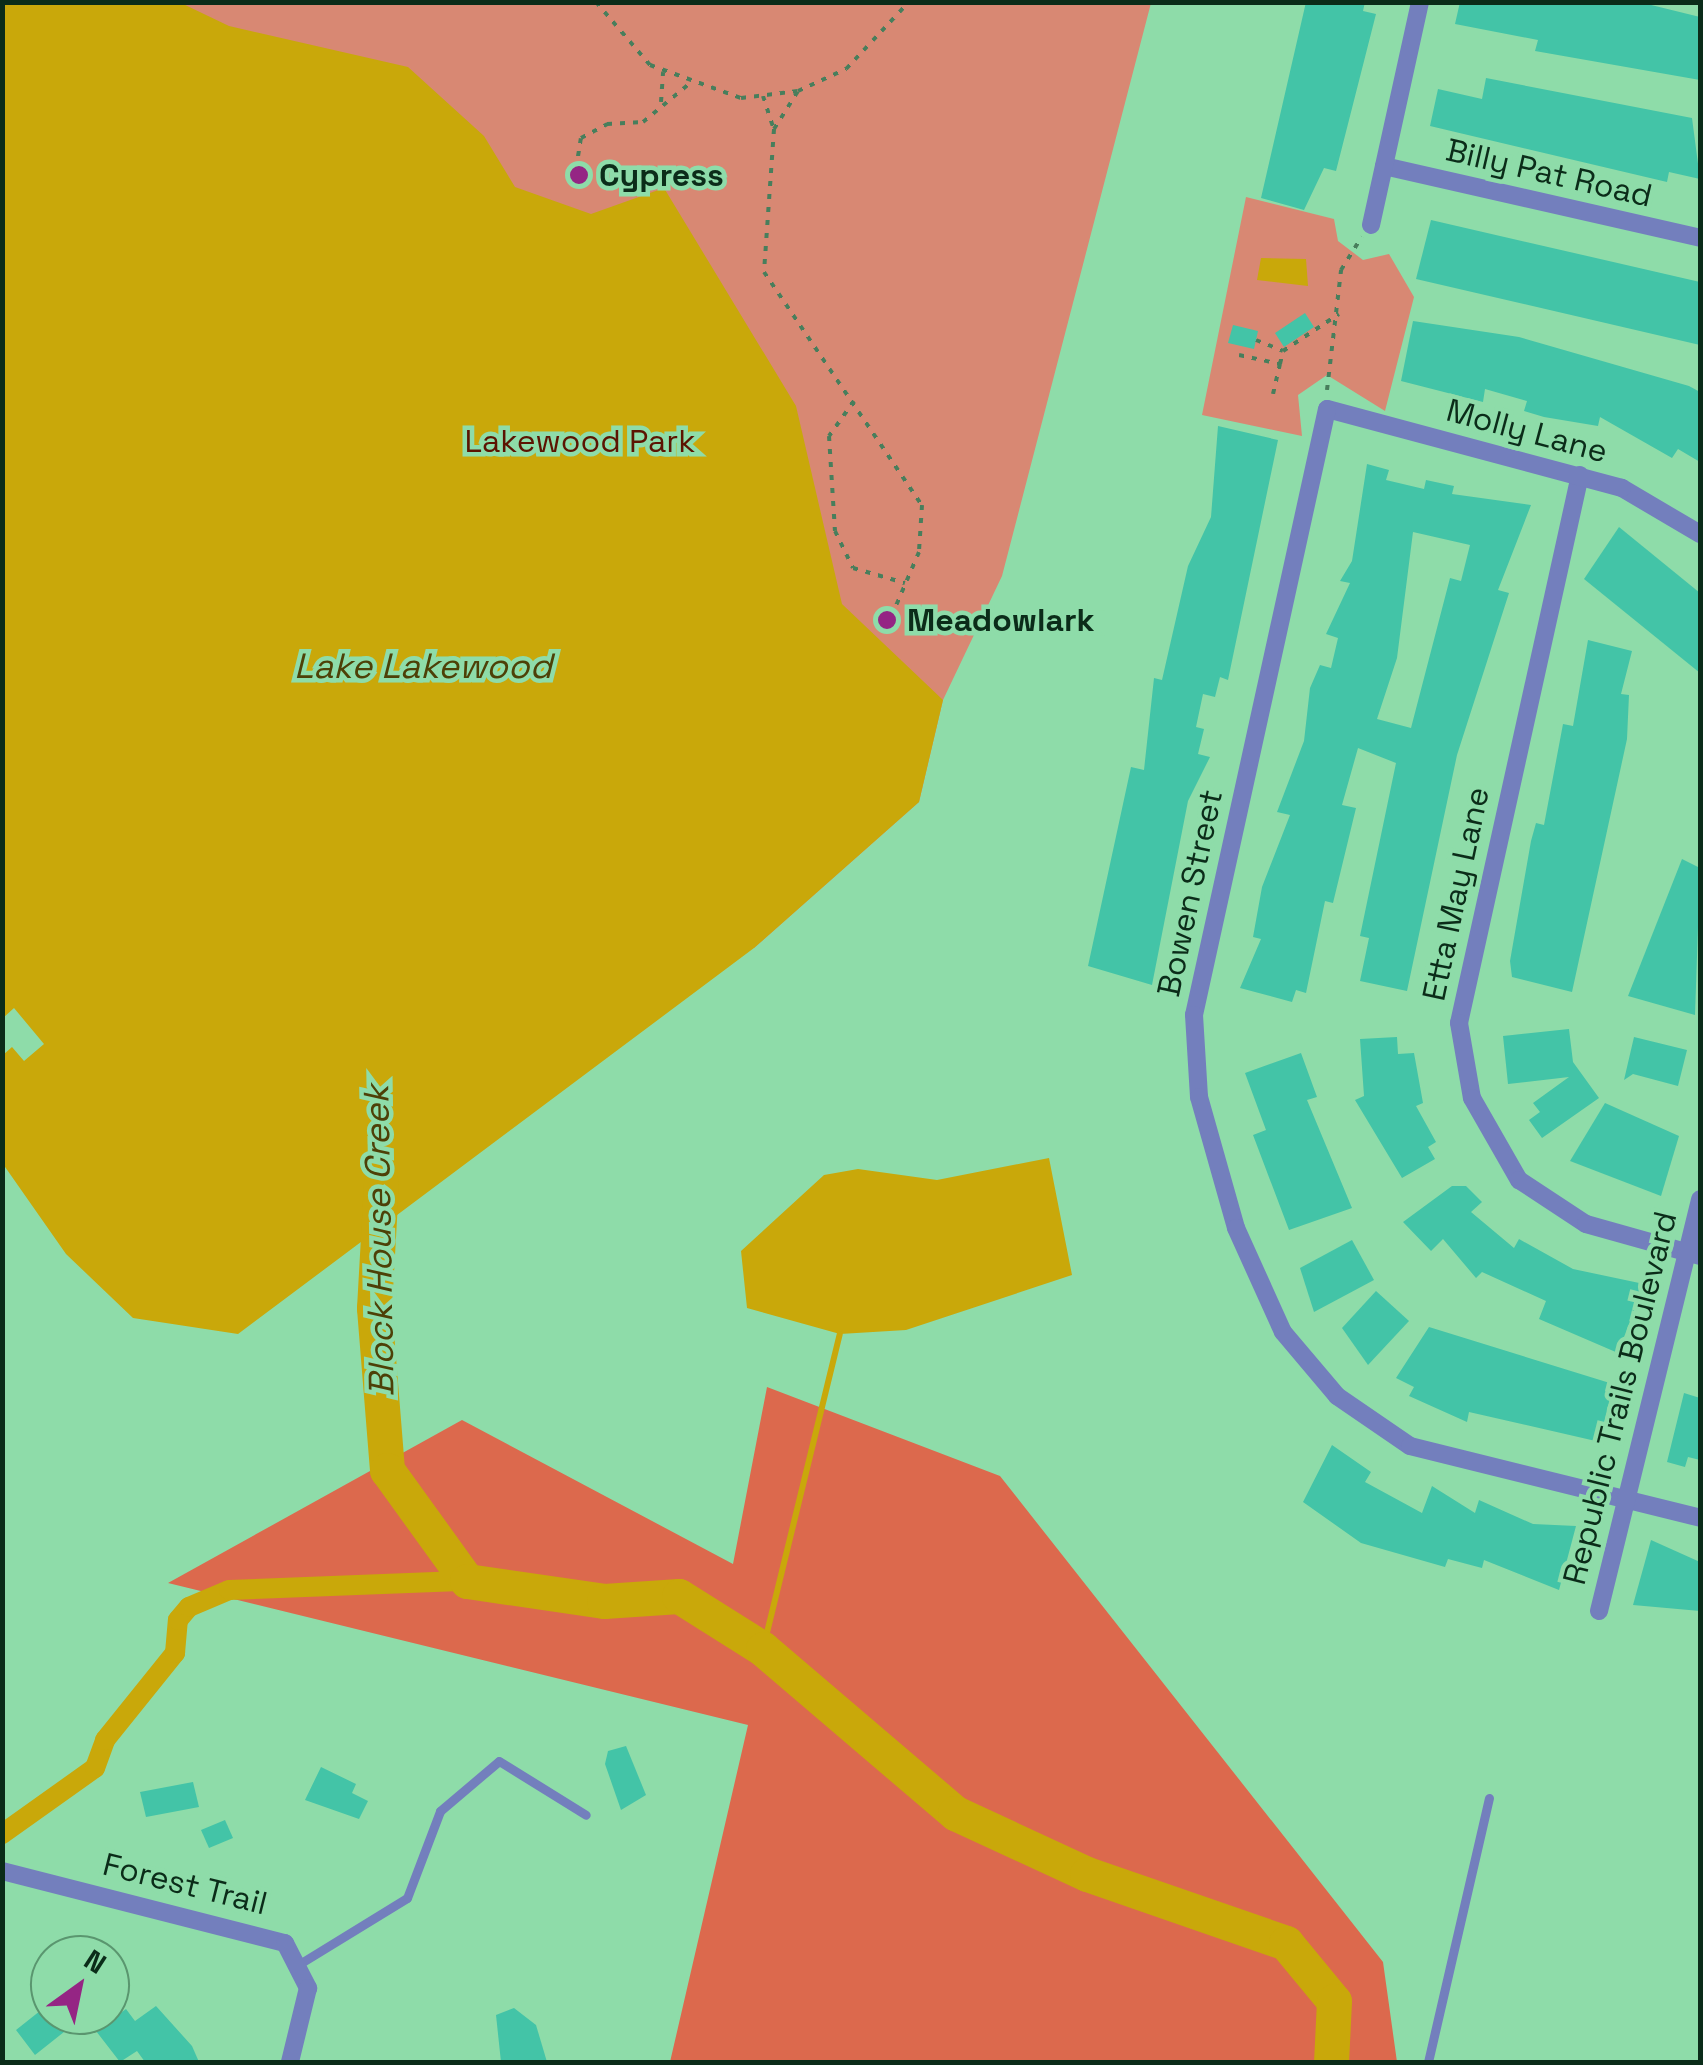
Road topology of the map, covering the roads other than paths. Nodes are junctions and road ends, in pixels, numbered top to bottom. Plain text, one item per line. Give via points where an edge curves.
1 (1420, 2) edge
2 (1384, 166) junction
3 (1371, 226) road end
4 (1700, 238) edge
5 (1327, 409) joint
6 (1580, 475) junction
7 (1700, 534) edge
8 (1700, 1199) edge
9 (1694, 1254) edge
10 (1627, 1500) junction
11 (1700, 1518) edge
12 (1599, 1611) dead end
13 (1489, 1798) dead end
14 (586, 1814) dead end
15 (2, 1872) edge
16 (301, 1964) junction
17 (290, 2062) edge
18 (1428, 2062) edge

1 - 2 street
2 - 3 street
2 - 4 street, Billy Pat Road
5 - 6 street, Molly Lane
5 - 10 street, Bowen Street via 1194,1015 1199,1097 1236,1228 1283,1332 1337,1396 1410,1446
6 - 7 street, Molly Lane via 1659,504
6 - 9 street, Etta May Lane via 1459,1023 1472,1098 1519,1180 1586,1224
8 - 9 street, Republic Trails Boulevard
9 - 10 street, Republic Trails Boulevard
10 - 11 street, Bowen Street
10 - 12 street, Republic Trails Boulevard
13 - 18 lane
14 - 16 lane via 499,1761 440,1812 406,1898
15 - 16 street, Forest Trail via 270,1935
16 - 17 street via 308,1988

